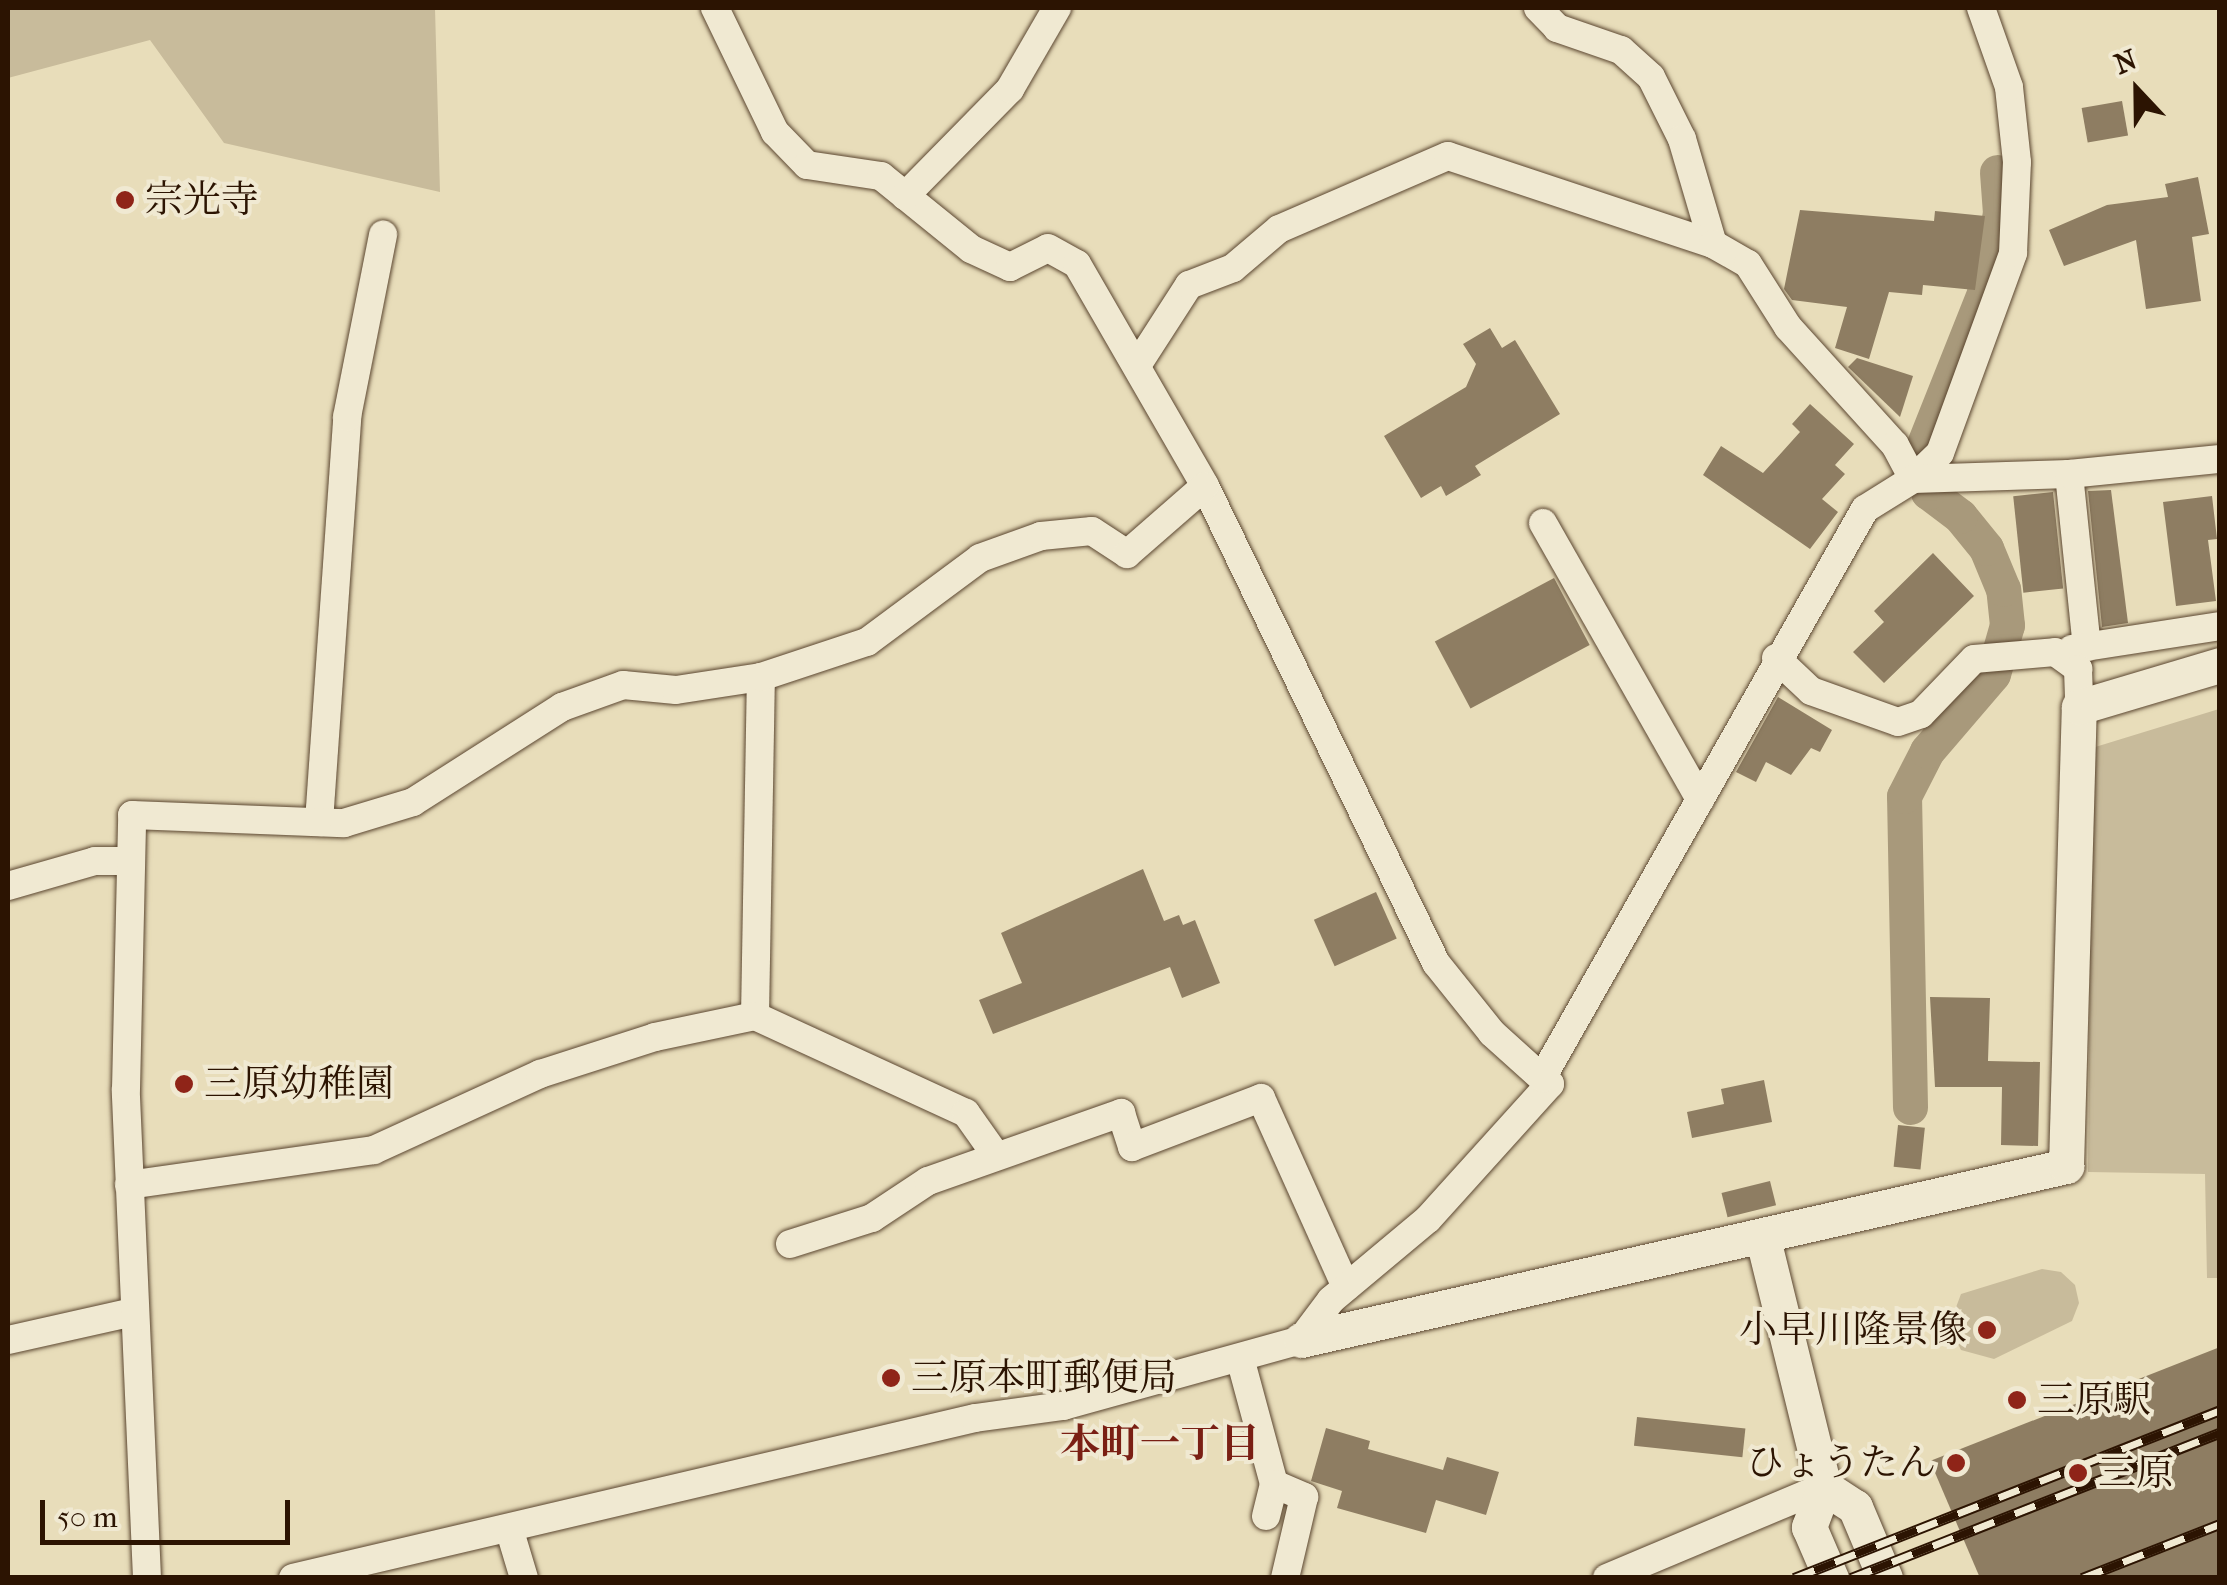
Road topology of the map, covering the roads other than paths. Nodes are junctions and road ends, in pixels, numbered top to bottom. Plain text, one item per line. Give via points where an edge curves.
1 (716, 8) edge
2 (1057, 8) edge
3 (1538, 8) edge
4 (1981, 8) edge
5 (905, 196) junction
6 (383, 235) dead end
7 (1712, 244) junction
8 (1138, 364) junction
9 (2220, 459) edge
10 (2069, 474) junction
11 (1913, 479) junction
12 (1205, 486) junction
13 (1543, 523) dead end
14 (2220, 626) edge
15 (2087, 647) junction
16 (2055, 652) junction
17 (1776, 658) junction
18 (2220, 665) edge
19 (761, 677) junction
20 (2079, 707) junction
21 (1700, 799) junction
22 (319, 822) junction
23 (131, 861) junction
24 (8, 886) edge
25 (755, 1016) junction
26 (1542, 1078) junction
27 (995, 1154) junction
28 (129, 1186) junction
29 (1763, 1239) junction
30 (790, 1244) dead end
31 (1346, 1287) junction
32 (133, 1312) junction
33 (8, 1340) edge
34 (1301, 1340) junction
35 (1240, 1358) junction
36 (1274, 1484) junction
37 (1824, 1486) junction
38 (1266, 1516) dead end
39 (508, 1528) junction
40 (147, 1578) edge
41 (293, 1578) edge
42 (524, 1578) edge
43 (1285, 1578) edge
44 (1608, 1578) edge
45 (1831, 1578) edge
46 (1886, 1578) edge

1 - 5 street via 776,132 807,165 881,176
2 - 5 street via 1010,89
3 - 7 street via 1557,28 1621,50 1651,77 1682,139
4 - 11 street via 2010,87 2018,209 2013,253 1940,453
5 - 8 street via 971,248 1010,267 1048,248 1077,264
6 - 22 street via 347,417
7 - 8 street via 1448,156 1279,228 1233,268 1189,285
7 - 11 street via 1748,264 1788,328 1894,446
8 - 12 street
9 - 10 street
10 - 11 street
10 - 15 street
11 - 17 street via 1865,508
12 - 19 street via 1127,554 1092,531 1041,536 980,558 867,642
12 - 26 street via 1436,963 1492,1033
13 - 21 street
14 - 15 street
15 - 16 street
16 - 17 street via 1974,659 1922,714 1898,722 1811,691
16 - 20 street via 2078,668
17 - 21 street
18 - 20 street
19 - 22 street via 676,690 624,685 562,707 413,802 344,822
19 - 25 street
20 - 29 street via 2066,1166
21 - 26 street
22 - 23 street via 132,815
23 - 24 street via 95,861
23 - 28 street
25 - 27 street via 966,1114
25 - 28 street via 540,1074 374,1150
26 - 31 street via 1550,1084 1456,1190
27 - 30 street via 928,1181 872,1218
27 - 31 street via 1121,1113 1132,1147 1260,1098
28 - 32 street
29 - 34 street
29 - 37 street
31 - 34 street
32 - 33 street
32 - 40 street
34 - 35 street
35 - 36 street
35 - 39 street via 1063,1406 975,1418
36 - 38 street
36 - 43 street via 1304,1497
37 - 44 street
37 - 45 street via 1809,1526
37 - 46 street via 1856,1506
39 - 41 street
39 - 42 street

